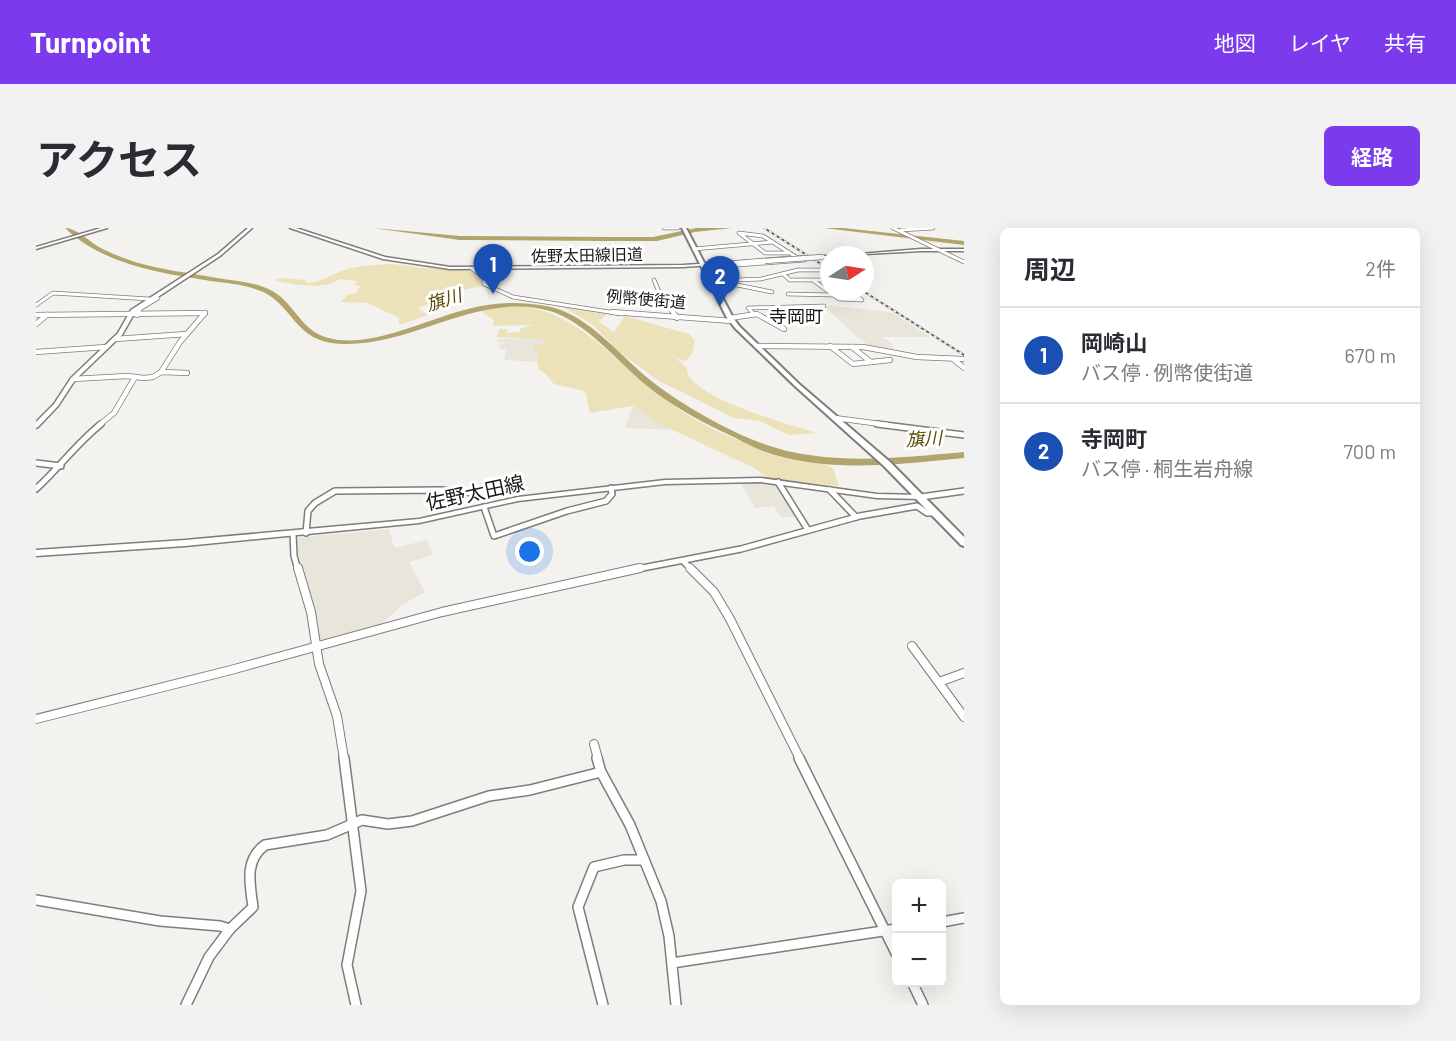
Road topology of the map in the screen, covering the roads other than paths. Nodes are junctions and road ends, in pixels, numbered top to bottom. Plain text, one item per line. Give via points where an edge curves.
1 (105, 228) edge
2 (250, 228) edge
3 (292, 228) edge
4 (664, 228) edge
5 (678, 228) edge
6 (893, 228) edge
7 (933, 228) edge
8 (685, 230) edge
9 (898, 230) junction
10 (773, 242) junction
11 (752, 244) junction
12 (36, 248) edge
13 (694, 249) junction
14 (937, 249) junction
15 (964, 250) edge
16 (789, 253) junction
17 (874, 253) edge
18 (796, 257) junction
19 (820, 257) edge
20 (964, 262) edge
21 (703, 265) junction
22 (472, 269) junction
23 (820, 270) edge
24 (783, 274) junction
25 (654, 280) dead end
26 (730, 280) junction
27 (711, 281) junction
28 (814, 281) junction
29 (820, 281) edge
30 (820, 285) edge
31 (772, 292) dead end
32 (788, 294) dead end
33 (820, 295) edge
34 (862, 300) edge
35 (36, 305) edge
36 (869, 305) dead end
37 (824, 306) dead end
38 (754, 314) junction
39 (36, 315) edge
40 (47, 315) junction
41 (133, 315) junction
42 (677, 318) junction
43 (731, 319) junction
44 (36, 324) edge
45 (784, 329) dead end
46 (187, 334) junction
47 (115, 339) junction
48 (757, 346) junction
49 (831, 346) junction
50 (106, 347) junction
51 (852, 347) junction
52 (875, 348) junction
53 (36, 352) edge
54 (953, 359) junction
55 (963, 359) edge
56 (871, 362) junction
57 (964, 368) edge
58 (161, 372) junction
59 (188, 373) dead end
60 (135, 377) junction
61 (73, 379) junction
62 (835, 418) junction
63 (38, 421) edge
64 (36, 426) edge
65 (964, 435) edge
66 (36, 463) edge
67 (61, 466) junction
68 (778, 482) junction
69 (611, 488) junction
70 (36, 489) edge
71 (830, 490) junction
72 (964, 491) edge
73 (486, 494) dead end
74 (918, 494) junction
75 (484, 507) junction
76 (936, 513) junction
77 (856, 517) junction
78 (808, 530) junction
79 (306, 533) junction
80 (293, 534) junction
81 (964, 543) edge
82 (36, 553) edge
83 (684, 561) junction
84 (317, 645) junction
85 (912, 646) dead end
86 (964, 673) edge
87 (939, 682) junction
88 (964, 717) edge
89 (36, 719) edge
90 (594, 744) dead end
91 (601, 772) junction
92 (351, 823) junction
93 (644, 860) junction
94 (36, 900) edge
95 (964, 918) edge
96 (946, 921) edge
97 (230, 929) junction
98 (892, 930) edge
99 (885, 931) junction
100 (892, 944) edge
101 (672, 963) junction
102 (914, 987) edge
103 (186, 1005) edge
104 (356, 1005) edge
105 (603, 1005) edge
106 (676, 1005) edge
107 (923, 1005) edge

1 - 12 street
2 - 41 street
3 - 22 street via 396,261
4 - 5 street
6 - 9 street
7 - 9 street
8 - 13 main road
9 - 14 street
10 - 11 street
10 - 11 street via 757,232 739,233
10 - 16 street
11 - 13 street
11 - 16 street via 766,254
13 - 21 main road
14 - 15 street
14 - 17 street
14 - 20 street
16 - 18 street
18 - 21 street
18 - 21 street via 805,260
19 - 21 street, 佐野太田線旧道, bridge
21 - 22 street, 佐野太田線旧道
21 - 27 main road
22 - 42 street, 例幣使街道 via 484,277 485,285 513,297
23 - 24 street
24 - 26 street
24 - 28 street via 789,280
25 - 42 street
26 - 27 street
26 - 31 street
27 - 43 main road
28 - 29 street
28 - 30 street
32 - 33 street
34 - 36 street
35 - 41 street via 53,293 154,299
37 - 38 street, 例幣使街道 via 748,308
38 - 43 street, 例幣使街道
38 - 45 street
39 - 40 street
40 - 41 street
40 - 44 street
41 - 46 street via 205,313
41 - 47 street
42 - 43 street, 例幣使街道
43 - 48 main road
46 - 47 street
46 - 58 street
47 - 50 street
48 - 49 street
48 - 62 main road
49 - 51 street
49 - 56 street via 853,364
50 - 53 street
50 - 61 street
51 - 52 street
51 - 56 street
52 - 54 street via 917,357
52 - 56 street via 890,360
54 - 55 street
54 - 57 street
58 - 59 street
58 - 60 street via 153,377
60 - 61 street
60 - 67 street via 114,413 81,440
61 - 63 street via 56,405
62 - 65 street
62 - 74 main road
63 - 64 street
66 - 67 street
67 - 70 street
68 - 69 street, 佐野太田線 via 736,479
68 - 71 street, 佐野太田線
68 - 78 street
69 - 75 street, 佐野太田線
69 - 75 street via 612,494 606,501 494,536
71 - 74 street, 佐野太田線 via 877,496
71 - 77 street
72 - 74 street
73 - 79 street via 335,490 308,511
74 - 76 main road
75 - 79 street, 佐野太田線 via 419,521
76 - 77 street via 914,506
76 - 81 main road
77 - 78 street
78 - 83 street
79 - 80 street, 佐野太田線
80 - 82 street, 佐野太田線
80 - 84 street via 294,556
83 - 84 street via 553,586
83 - 99 street via 714,592 730,619
84 - 89 street
84 - 92 street via 324,681 338,716
85 - 87 street
86 - 87 street
87 - 88 street
90 - 91 street
91 - 92 street via 489,796 412,821
91 - 93 street
92 - 97 street via 327,835 265,845 255,851 250,871 253,907
92 - 104 street via 361,891 347,965
93 - 101 street via 665,915
93 - 105 street via 594,867 580,898 578,907
94 - 97 street
95 - 96 street
97 - 103 street via 209,957
98 - 99 street
99 - 100 street
99 - 101 street
101 - 106 street
102 - 107 street

